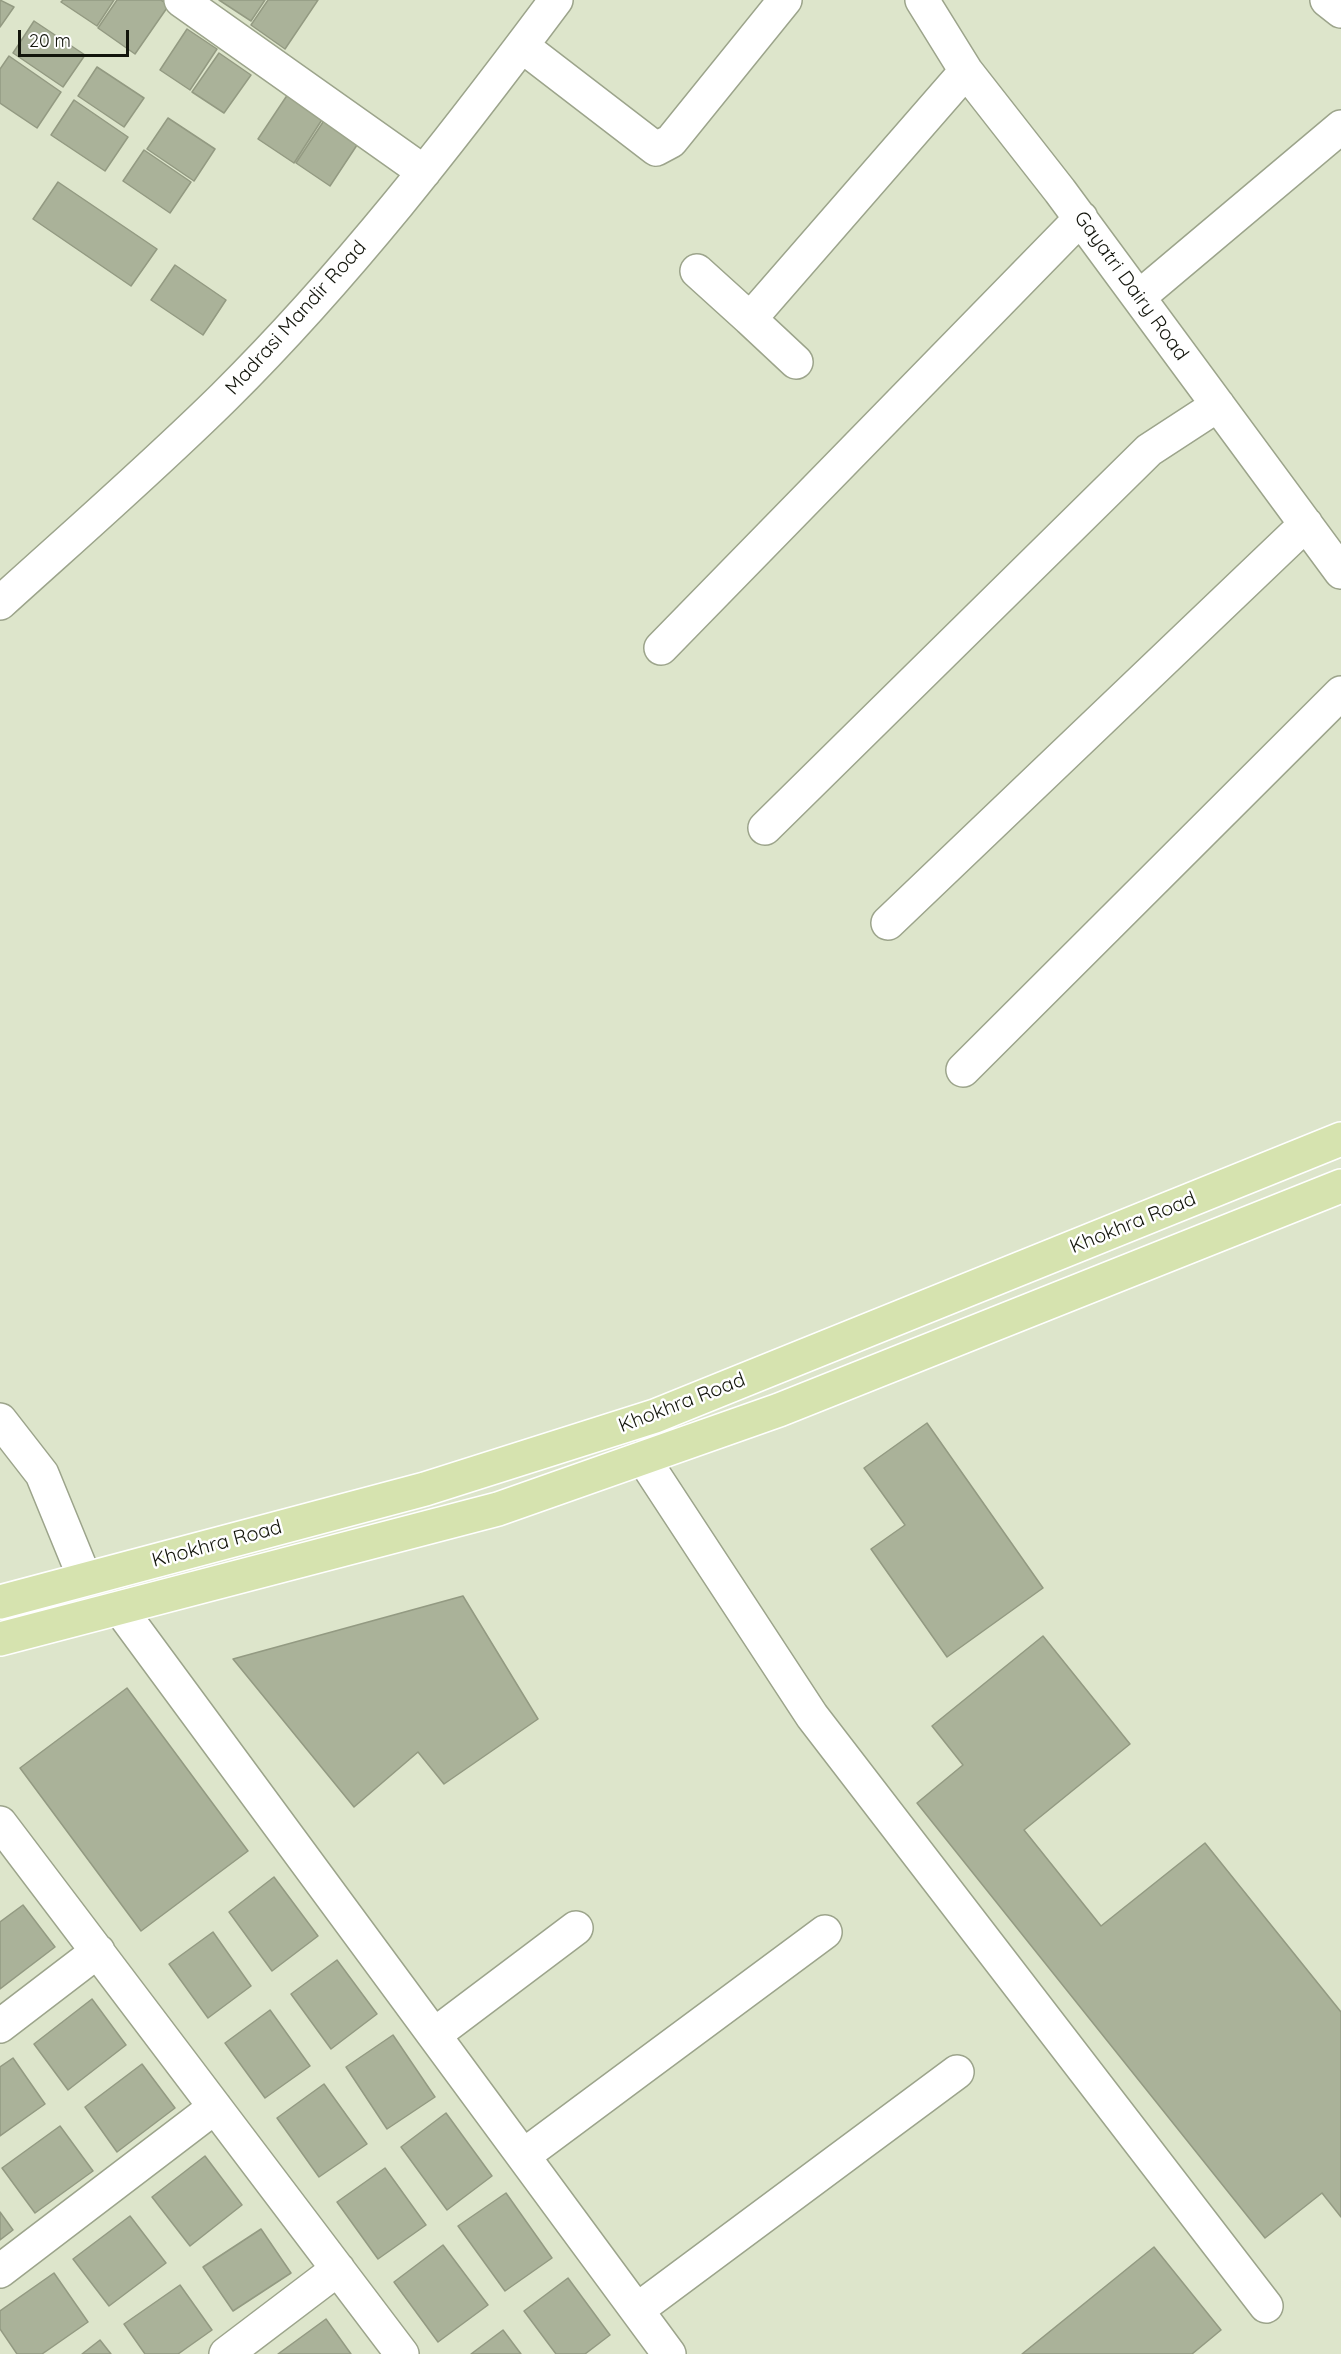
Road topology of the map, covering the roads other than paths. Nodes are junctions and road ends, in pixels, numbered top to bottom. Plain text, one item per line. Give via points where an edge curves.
1 (182, 0) edge
2 (556, 0) edge
3 (785, 0) edge
4 (922, 0) edge
5 (1328, 0) edge
6 (1341, 11) edge
7 (522, 46) junction
8 (966, 71) junction
9 (1341, 127) edge
10 (424, 172) junction
11 (1081, 218) junction
12 (697, 271) dead end
13 (1139, 297) junction
14 (750, 319) junction
15 (796, 362) dead end
16 (1218, 405) junction
17 (1306, 524) junction
18 (1341, 572) edge
19 (0, 603) edge
20 (661, 648) dead end
21 (1341, 693) edge
22 (765, 828) dead end
23 (888, 923) dead end
24 (963, 1070) dead end
25 (1341, 1138) edge
26 (1341, 1186) edge
27 (0, 1420) edge
28 (643, 1458) junction
29 (85, 1579) junction
30 (0, 1602) edge
31 (120, 1609) junction
32 (0, 1640) edge
33 (0, 1823) edge
34 (576, 1928) dead end
35 (825, 1932) dead end
36 (98, 1952) junction
37 (0, 2026) edge
38 (434, 2035) junction
39 (957, 2072) dead end
40 (215, 2107) junction
41 (523, 2156) junction
42 (338, 2269) junction
43 (0, 2271) edge
44 (1266, 2306) dead end
45 (637, 2310) junction
46 (226, 2354) edge
47 (402, 2354) edge
48 (669, 2354) edge

1 - 10 street
2 - 7 street, Madrasi Mandir Road
3 - 7 street via 671,141 656,149
4 - 8 street, Gayatri Dairy Road
5 - 6 street
7 - 10 street, Madrasi Mandir Road
8 - 11 street, Gayatri Dairy Road
8 - 14 street
9 - 13 street
10 - 19 street, Madrasi Mandir Road via 361,248 224,397
11 - 13 street, Gayatri Dairy Road
11 - 20 street
12 - 14 street
13 - 16 street, Gayatri Dairy Road
14 - 15 street
16 - 17 street, Gayatri Dairy Road
16 - 22 street via 1149,450
17 - 18 street, Gayatri Dairy Road
17 - 23 street
21 - 24 street
25 - 29 main road, Khokhra Road via 655,1416 425,1489
26 - 28 main road, Khokhra Road via 779,1410
27 - 29 street via 42,1474
28 - 31 main road, Khokhra Road via 498,1509
28 - 44 street via 812,1716
29 - 30 main road, Khokhra Road
31 - 32 main road, Khokhra Road
31 - 38 street
33 - 36 street
34 - 38 street
35 - 41 street
36 - 37 street
36 - 40 street
38 - 41 street
39 - 45 street
40 - 42 street
40 - 43 street
41 - 45 street
42 - 46 street
42 - 47 street
45 - 48 street

